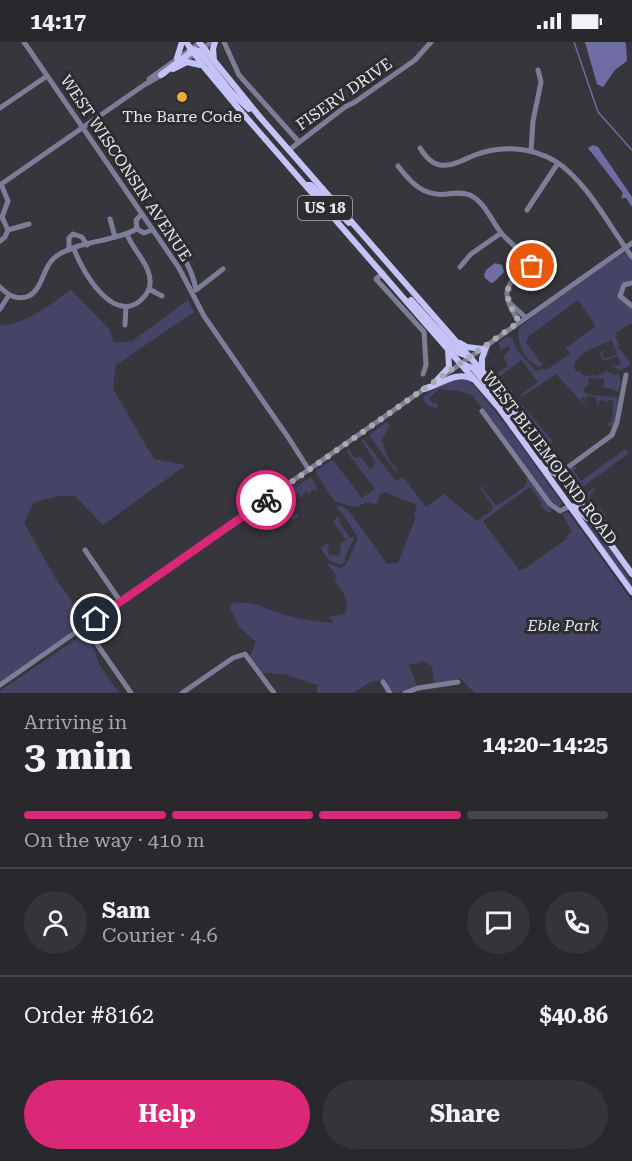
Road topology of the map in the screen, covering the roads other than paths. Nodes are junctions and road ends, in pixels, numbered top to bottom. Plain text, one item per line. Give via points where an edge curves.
1 (24, 42) edge
2 (184, 42) edge
3 (214, 42) edge
4 (224, 42) edge
5 (431, 42) edge
6 (196, 47) edge
7 (177, 58) junction
8 (214, 62) junction
9 (204, 67) junction
10 (173, 69) junction
11 (538, 70) dead end
12 (161, 75) junction
13 (47, 76) junction
14 (144, 85) junction
15 (0, 108) edge
16 (259, 116) junction
17 (82, 128) junction
18 (299, 142) junction
19 (271, 145) junction
20 (420, 148) dead end
21 (289, 150) junction
22 (531, 151) junction
23 (558, 163) junction
24 (398, 166) dead end
25 (1, 185) edge
26 (306, 185) junction
27 (527, 210) dead end
28 (141, 215) junction
29 (110, 219) dead end
30 (29, 224) dead end
31 (136, 229) junction
32 (8, 230) junction
33 (152, 230) junction
34 (359, 231) junction
35 (501, 233) junction
36 (127, 234) junction
37 (115, 237) junction
38 (0, 241) edge
39 (173, 241) dead end
40 (632, 243) edge
41 (87, 245) junction
42 (625, 247) junction
43 (517, 248) junction
44 (71, 250) junction
45 (632, 256) edge
46 (371, 260) junction
47 (389, 264) junction
48 (460, 267) dead end
49 (223, 269) dead end
50 (383, 273) junction
51 (514, 280) junction
52 (632, 283) edge
53 (393, 284) junction
54 (0, 287) edge
55 (149, 290) junction
56 (192, 292) junction
57 (9, 295) junction
58 (162, 296) dead end
59 (508, 299) junction
60 (632, 306) edge
61 (126, 307) junction
62 (0, 309) edge
63 (525, 317) junction
64 (519, 322) junction
65 (125, 325) dead end
66 (456, 340) junction
67 (484, 347) junction
68 (448, 348) junction
69 (470, 357) junction
70 (462, 364) junction
71 (482, 371) junction
72 (423, 374) dead end
73 (626, 375) dead end
74 (437, 381) junction
75 (477, 381) junction
76 (424, 389) junction
77 (482, 411) dead end
78 (515, 429) junction
79 (540, 446) junction
80 (309, 470) junction
81 (560, 473) junction
82 (570, 506) junction
83 (85, 550) dead end
84 (616, 553) junction
85 (632, 574) edge
86 (632, 592) edge
87 (120, 602) junction
88 (85, 627) junction
89 (383, 682) dead end
90 (458, 682) dead end
91 (0, 685) edge
92 (131, 693) edge
93 (182, 693) edge
94 (274, 693) edge
95 (390, 693) edge
96 (405, 693) edge

1 - 13 street, WEST WISCONSIN AVENUE
2 - 6 main road, WEST BLUEMOUND ROAD / US 18
2 - 7 main road
3 - 6 street
3 - 8 main road
4 - 18 street via 239,75
5 - 18 street, FISERV DRIVE via 415,60
6 - 7 street
6 - 8 main road, WEST BLUEMOUND ROAD / US 18
6 - 9 main road, WEST BLUEMOUND ROAD / US 18
6 - 10 street
6 - 12 main road
6 - 16 main road via 232,93
7 - 14 street
8 - 16 main road, WEST BLUEMOUND ROAD / US 18
9 - 10 main road via 189,62
9 - 19 main road, WEST BLUEMOUND ROAD / US 18
10 - 12 street
11 - 22 street via 541,82
12 - 14 street
13 - 15 street
13 - 17 street, WEST WISCONSIN AVENUE
14 - 17 street
16 - 21 main road, WEST BLUEMOUND ROAD / US 18
17 - 25 street
17 - 28 street, WEST WISCONSIN AVENUE
18 - 21 street, FISERV DRIVE
19 - 21 main road
19 - 26 main road, WEST BLUEMOUND ROAD / US 18
20 - 22 street via 430,161 445,166 492,150
21 - 34 main road, WEST BLUEMOUND ROAD / US 18
22 - 23 street
23 - 27 street
23 - 42 street via 584,188
24 - 35 street via 428,193 474,197
25 - 32 street via 8,201 2,217
26 - 34 main road via 311,184
26 - 46 main road, WEST BLUEMOUND ROAD / US 18
28 - 31 street via 136,220
28 - 33 street, WEST WISCONSIN AVENUE
29 - 37 street
30 - 32 street
31 - 33 street via 144,233
31 - 36 street
32 - 38 street
33 - 56 street, WEST WISCONSIN AVENUE
34 - 47 main road, WEST BLUEMOUND ROAD / US 18
35 - 43 street
35 - 48 street
36 - 37 street
36 - 55 street via 148,271
37 - 41 street
39 - 56 street via 188,263 194,281
40 - 42 street
41 - 44 street
41 - 44 street via 82,237 73,234 69,238
42 - 45 street
42 - 63 street
43 - 51 street via 522,263
43 - 51 street via 532,266 525,278
44 - 57 street via 50,262 31,294 20,298
44 - 61 street via 100,292 113,303
46 - 47 main road
46 - 50 main road, WEST BLUEMOUND ROAD / US 18
47 - 66 main road, WEST BLUEMOUND ROAD / US 18
49 - 56 street
50 - 53 main road, WEST BLUEMOUND ROAD / US 18
50 - 72 street via 376,279 424,332
51 - 59 street via 508,287
52 - 60 street via 622,287 620,296
53 - 68 main road, WEST BLUEMOUND ROAD / US 18
53 - 69 main road via 459,353
54 - 57 street
55 - 58 street
55 - 61 street via 140,302
56 - 80 street, WEST WISCONSIN AVENUE
57 - 62 street
59 - 63 street
59 - 64 street
61 - 65 street
63 - 64 street
64 - 67 street
66 - 67 main road via 467,347
66 - 69 main road, WEST BLUEMOUND ROAD / US 18
67 - 69 street
67 - 71 main road
68 - 70 main road, WEST BLUEMOUND ROAD / US 18
68 - 74 main road via 450,364
69 - 70 street
69 - 71 main road, WEST BLUEMOUND ROAD / US 18
70 - 74 street
70 - 75 main road, WEST BLUEMOUND ROAD / US 18
70 - 79 main road via 473,368
71 - 79 main road, WEST BLUEMOUND ROAD / US 18
73 - 81 street via 612,435
74 - 76 street
75 - 76 main road via 461,374
75 - 78 main road, WEST BLUEMOUND ROAD / US 18
76 - 80 street
77 - 82 street via 550,504 560,511
78 - 81 main road via 550,470
78 - 82 main road, WEST BLUEMOUND ROAD / US 18
79 - 81 main road, WEST BLUEMOUND ROAD / US 18
80 - 87 street
81 - 84 main road, WEST BLUEMOUND ROAD / US 18
82 - 84 main road via 579,509
82 - 86 main road, WEST BLUEMOUND ROAD / US 18
83 - 87 street
84 - 85 main road, WEST BLUEMOUND ROAD / US 18
87 - 88 street
88 - 91 street
88 - 92 street
89 - 95 street
90 - 96 street
93 - 94 street via 245,654

